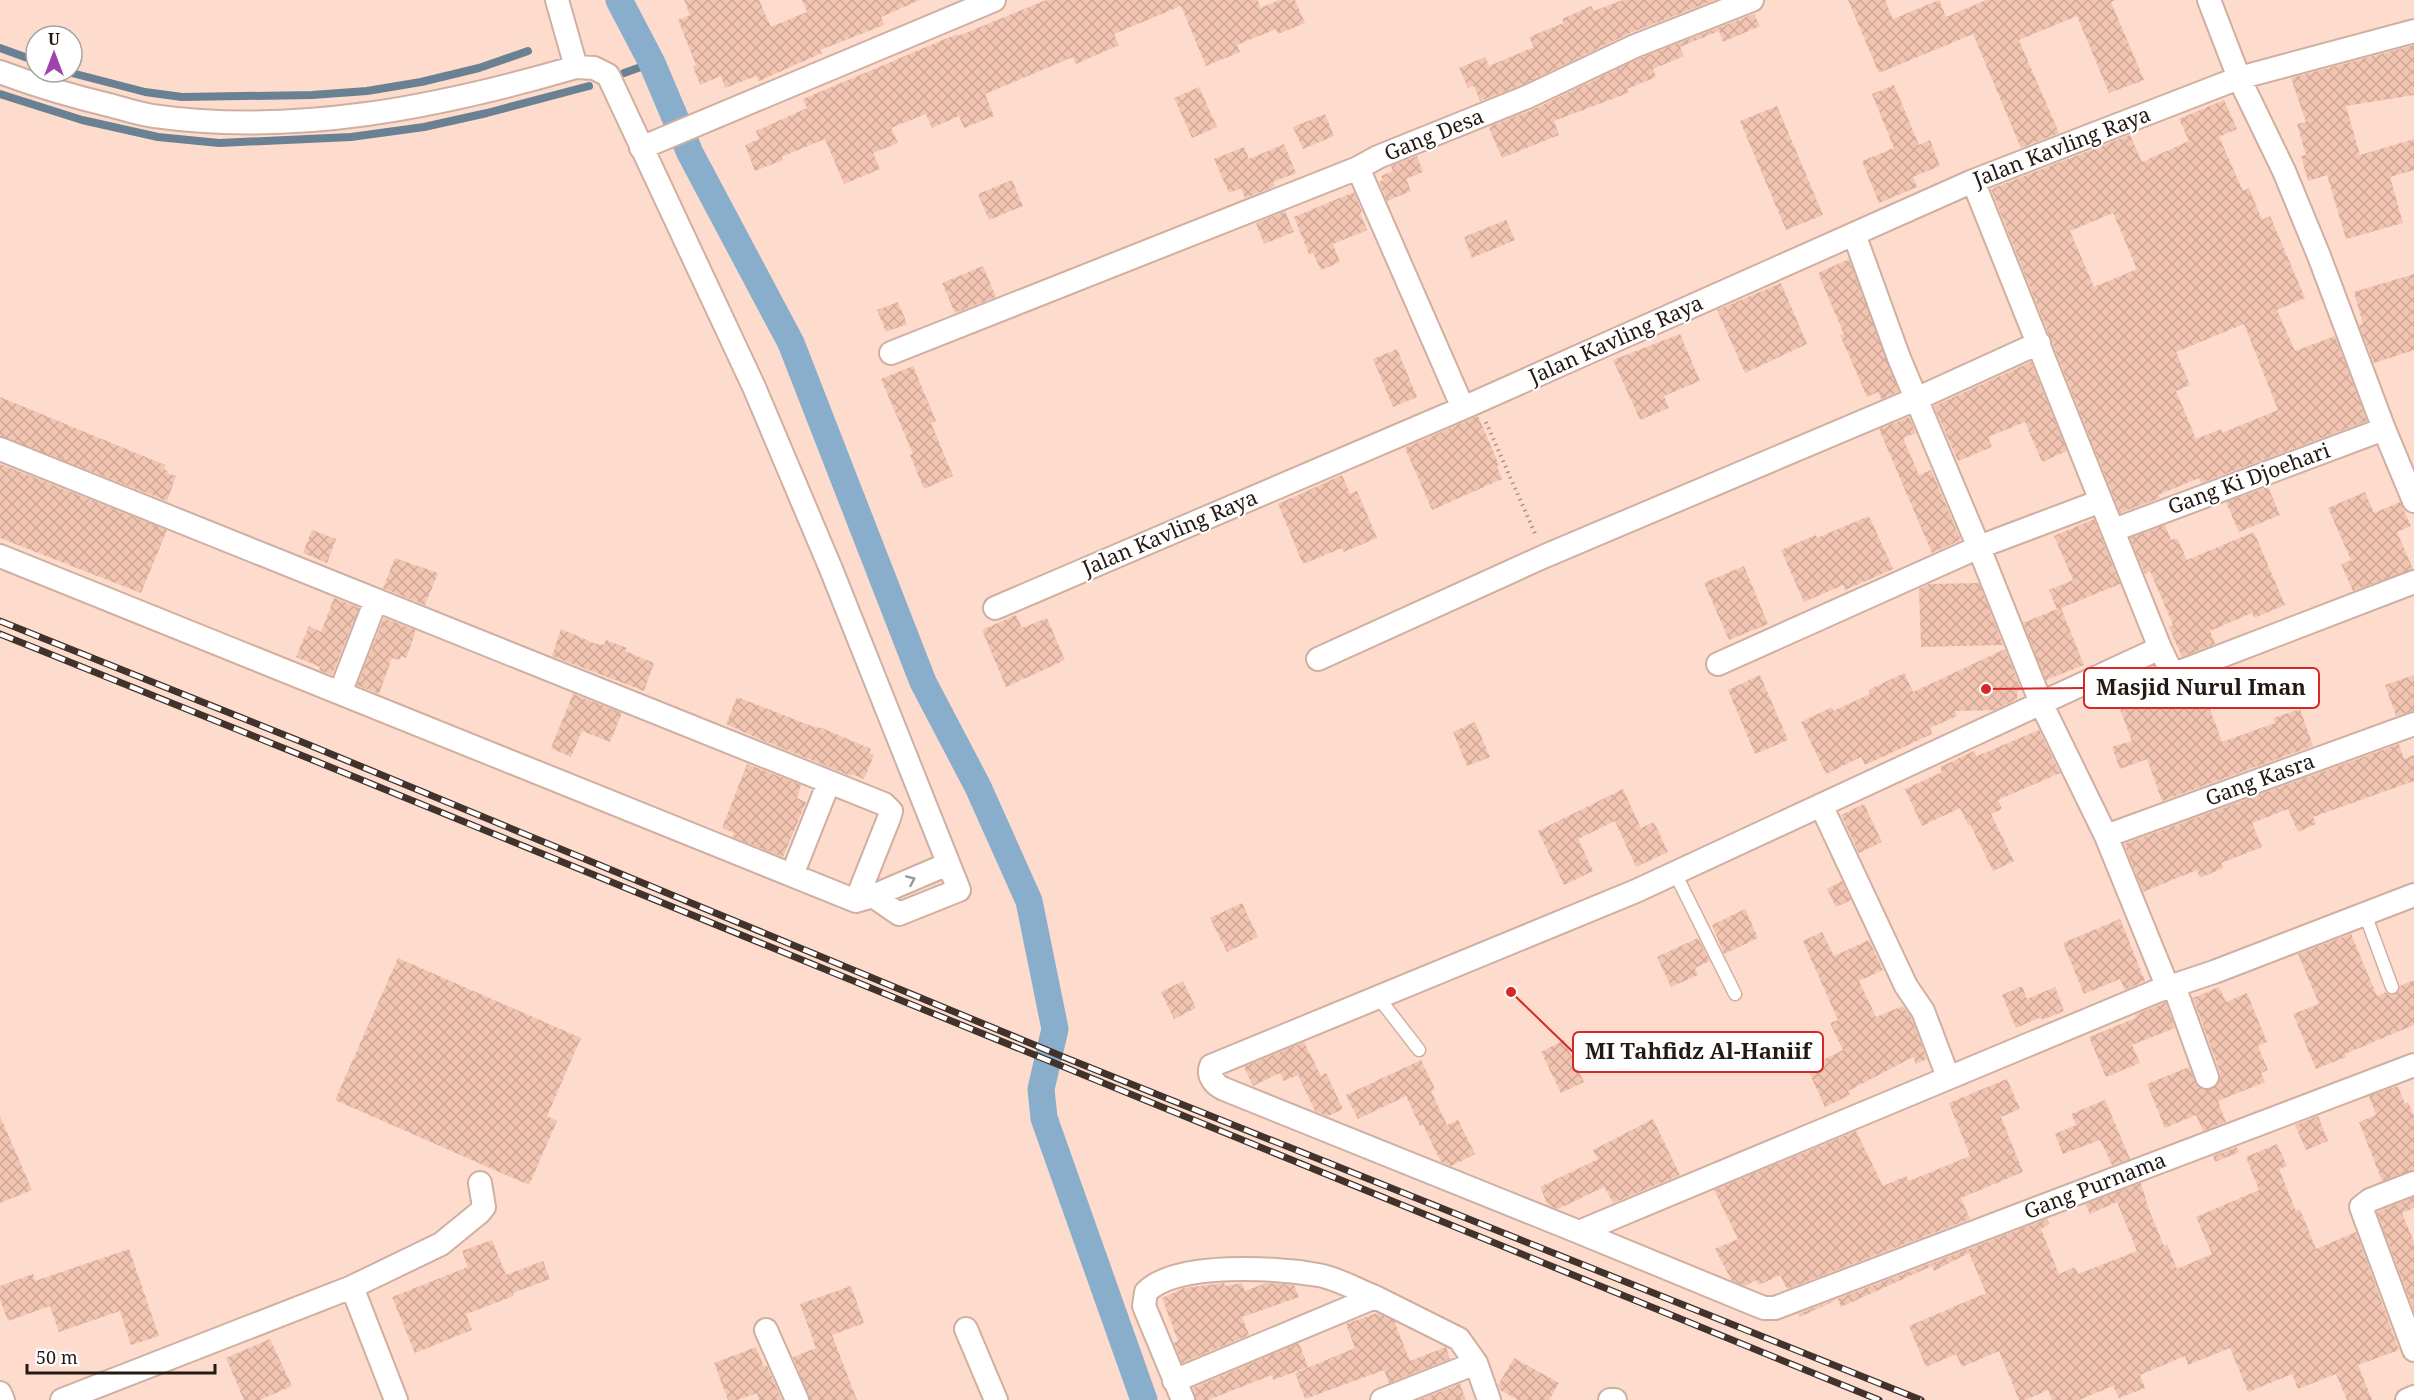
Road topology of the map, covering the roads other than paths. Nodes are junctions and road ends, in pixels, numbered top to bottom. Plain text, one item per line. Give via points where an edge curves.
1 (557, 0) edge
2 (994, 0) edge
3 (1752, 0) edge
4 (2209, 0) edge
5 (2414, 31) edge
6 (576, 67) junction
7 (0, 72) edge
8 (2239, 78) junction
9 (641, 148) junction
10 (1358, 168) junction
11 (1973, 181) junction
12 (1854, 234) junction
13 (2039, 343) junction
14 (891, 353) dead end
15 (1916, 399) junction
16 (1470, 405) junction
17 (2384, 429) junction
18 (0, 449) edge
19 (2413, 498) edge
20 (2101, 501) junction
21 (2114, 530) junction
22 (1979, 547) junction
23 (0, 556) edge
24 (2414, 582) edge
25 (376, 600) junction
26 (995, 608) dead end
27 (2160, 648) junction
28 (1318, 659) dead end
29 (1718, 664) dead end
30 (340, 693) junction
31 (2041, 703) junction
32 (2414, 724) edge
33 (829, 782) junction
34 (1821, 805) junction
35 (2106, 836) junction
36 (948, 864) junction
37 (1675, 873) junction
38 (792, 875) junction
39 (2414, 895) edge
40 (865, 899) junction
41 (2365, 914) junction
42 (2171, 987) junction
43 (2392, 987) dead end
44 (1735, 994) dead end
45 (1378, 997) junction
46 (1419, 1050) dead end
47 (2413, 1069) edge
48 (1948, 1077) junction
49 (2207, 1077) dead end
50 (480, 1183) dead end
51 (2414, 1183) edge
52 (1579, 1232) junction
53 (352, 1287) junction
54 (1375, 1297) junction
55 (966, 1329) dead end
56 (766, 1330) dead end
57 (2414, 1350) edge
58 (1476, 1363) junction
59 (1178, 1390) edge
60 (0, 1393) edge
61 (2414, 1397) edge
62 (3, 1400) edge
63 (62, 1400) edge
64 (396, 1400) edge
65 (797, 1400) edge
66 (996, 1400) edge
67 (1382, 1400) edge
68 (1489, 1400) edge
69 (1610, 1400) edge
70 (1615, 1400) edge
71 (2407, 1400) edge

1 - 6 street
2 - 9 street
3 - 10 street, Gang Desa via 1635,46 1527,97
4 - 8 street
5 - 8 street, Jalan Kavling Raya
6 - 7 street via 454,100 322,121 230,123 152,116
6 - 9 street via 594,68 608,75
8 - 11 street, Jalan Kavling Raya
8 - 17 street via 2306,224
9 - 36 street via 754,387 836,579
10 - 14 street
10 - 16 street, Gang Desa
11 - 12 street, Jalan Kavling Raya
11 - 13 street
12 - 15 street
12 - 16 street, Jalan Kavling Raya
13 - 15 street
13 - 20 street
15 - 22 street
15 - 28 street via 1545,556
16 - 26 street, Jalan Kavling Raya
17 - 19 street
17 - 21 street, Gang Ki Djoehari
18 - 25 street
20 - 21 street
20 - 22 street
21 - 27 street
22 - 29 street
22 - 31 street
23 - 30 street
24 - 27 street via 2182,672 2173,672
25 - 30 street
25 - 33 street
27 - 31 street
30 - 38 street
31 - 34 street
31 - 35 street
32 - 35 street, Gang Kasra
33 - 38 street
33 - 40 street via 884,804 891,811
34 - 37 street
34 - 48 street via 1906,986 1923,1011
35 - 42 street
40 -> 36 street
36 - 40 street via 959,890 899,914
37 - 44 lane
37 - 45 street
38 - 40 street
39 - 41 street
41 - 42 street
41 - 43 lane
42 - 48 street
42 - 49 street
45 - 46 lane
45 - 52 street via 1215,1063 1210,1074 1218,1086 1233,1093
47 - 52 street, Gang Purnama via 1775,1308 1764,1308
48 - 52 street
50 - 53 street via 484,1207 441,1244
51 - 57 street via 2370,1200 2361,1208
53 - 63 street
53 - 64 street
54 - 58 street via 1459,1339
54 - 59 street
54 - 59 street via 1320,1275 1231,1269 1198,1271 1157,1284 1146,1292 1144,1306
55 - 66 street
56 - 65 street
58 - 67 street
58 - 68 street
60 - 62 street
61 - 71 street
69 - 70 street

